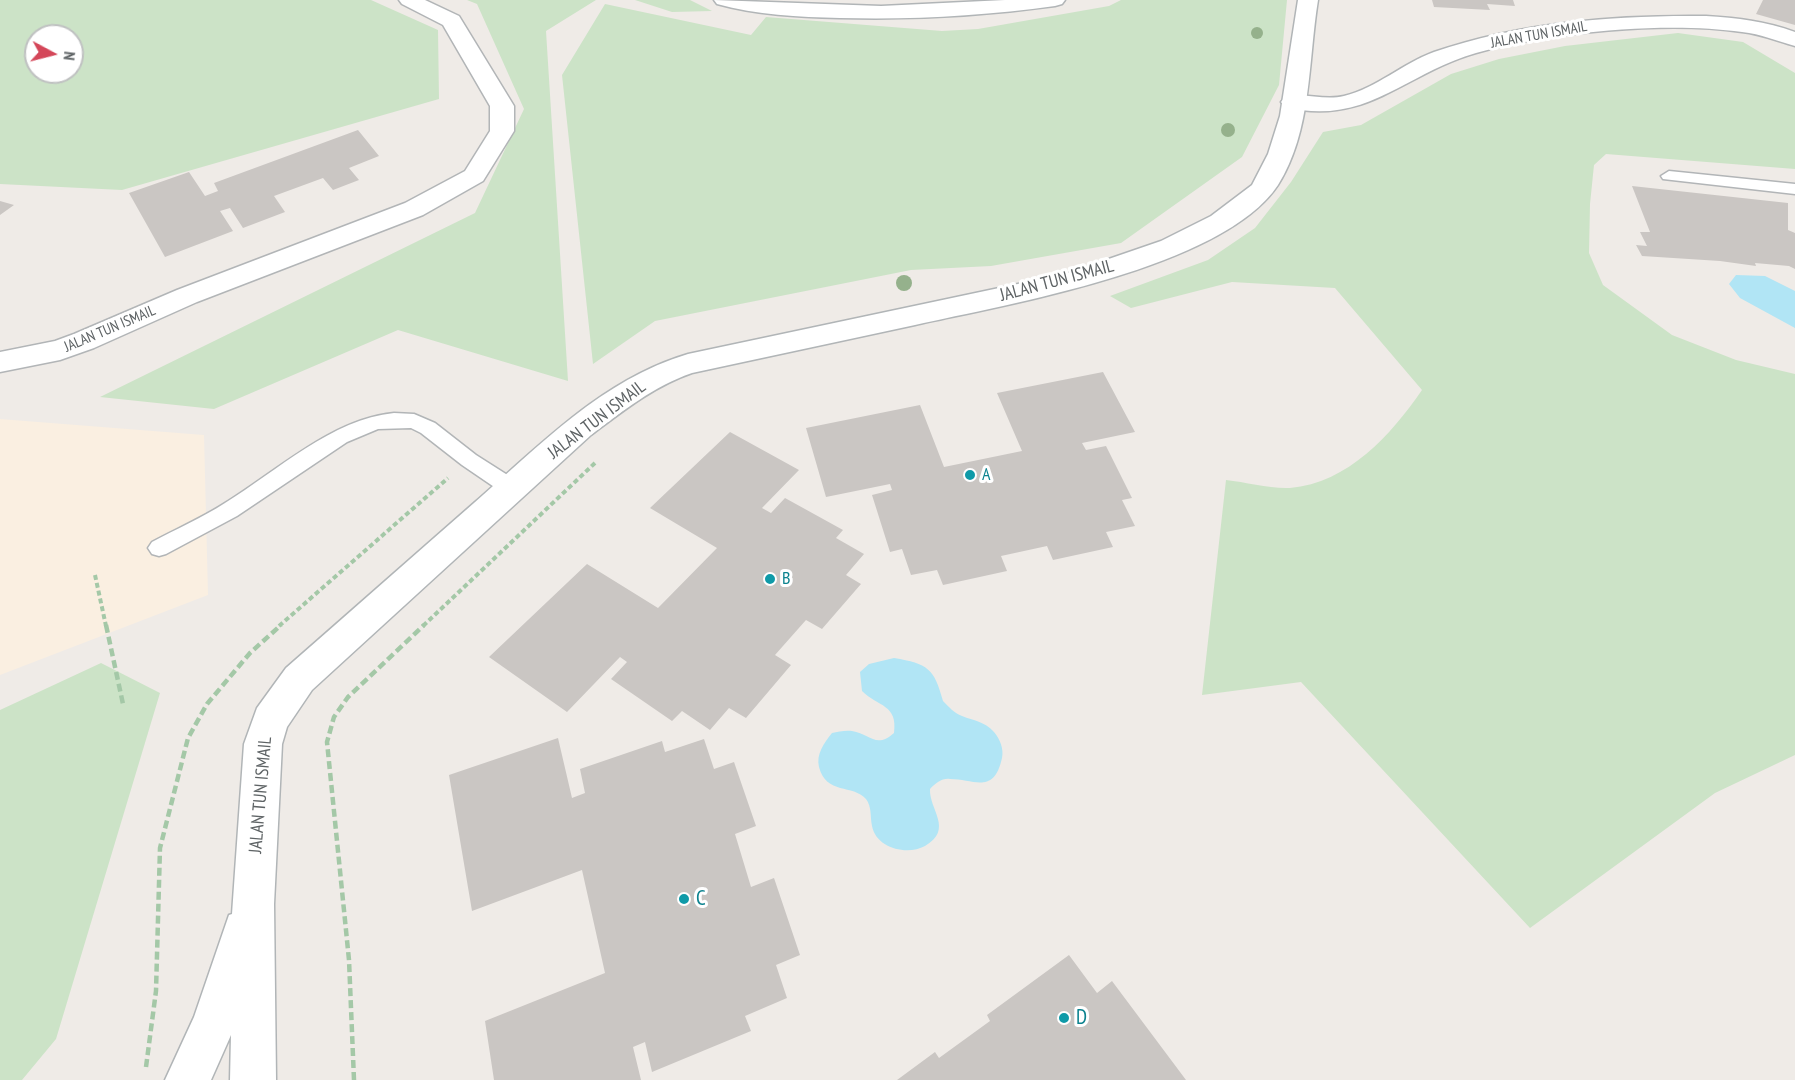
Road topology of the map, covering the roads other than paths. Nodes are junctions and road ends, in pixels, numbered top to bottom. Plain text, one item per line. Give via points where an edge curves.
1 (409, 0) edge
2 (724, 0) edge
3 (1055, 0) edge
4 (1308, 0) edge
5 (862, 6) edge
6 (1795, 39) edge
7 (1293, 102) junction
8 (1669, 176) dead end
9 (1795, 189) edge
10 (0, 362) edge
11 (513, 489) junction
12 (159, 548) dead end
13 (253, 904) junction
14 (188, 1080) edge
15 (253, 1080) edge

1 - 10 street, JALAN TUN ISMAIL via 451,21 502,106 502,131 474,176 414,209 187,296 84,341
2 - 5 street via 778,9
3 - 5 street via 944,12
4 - 7 street, JALAN TUN ISMAIL
6 - 7 street, JALAN TUN ISMAIL via 1727,23 1555,29 1440,57 1349,102
7 - 11 street, JALAN TUN ISMAIL via 1285,142 1263,187 1237,211 1201,232 1112,269 1068,282 675,368 636,387 580,427
8 - 9 lane
11 - 12 lane via 414,421 375,422 340,436 230,510
11 - 13 street, JALAN TUN ISMAIL via 299,679 283,698 270,720 263,744
13 - 14 street via 214,1023
13 - 15 street, JALAN TUN ISMAIL

